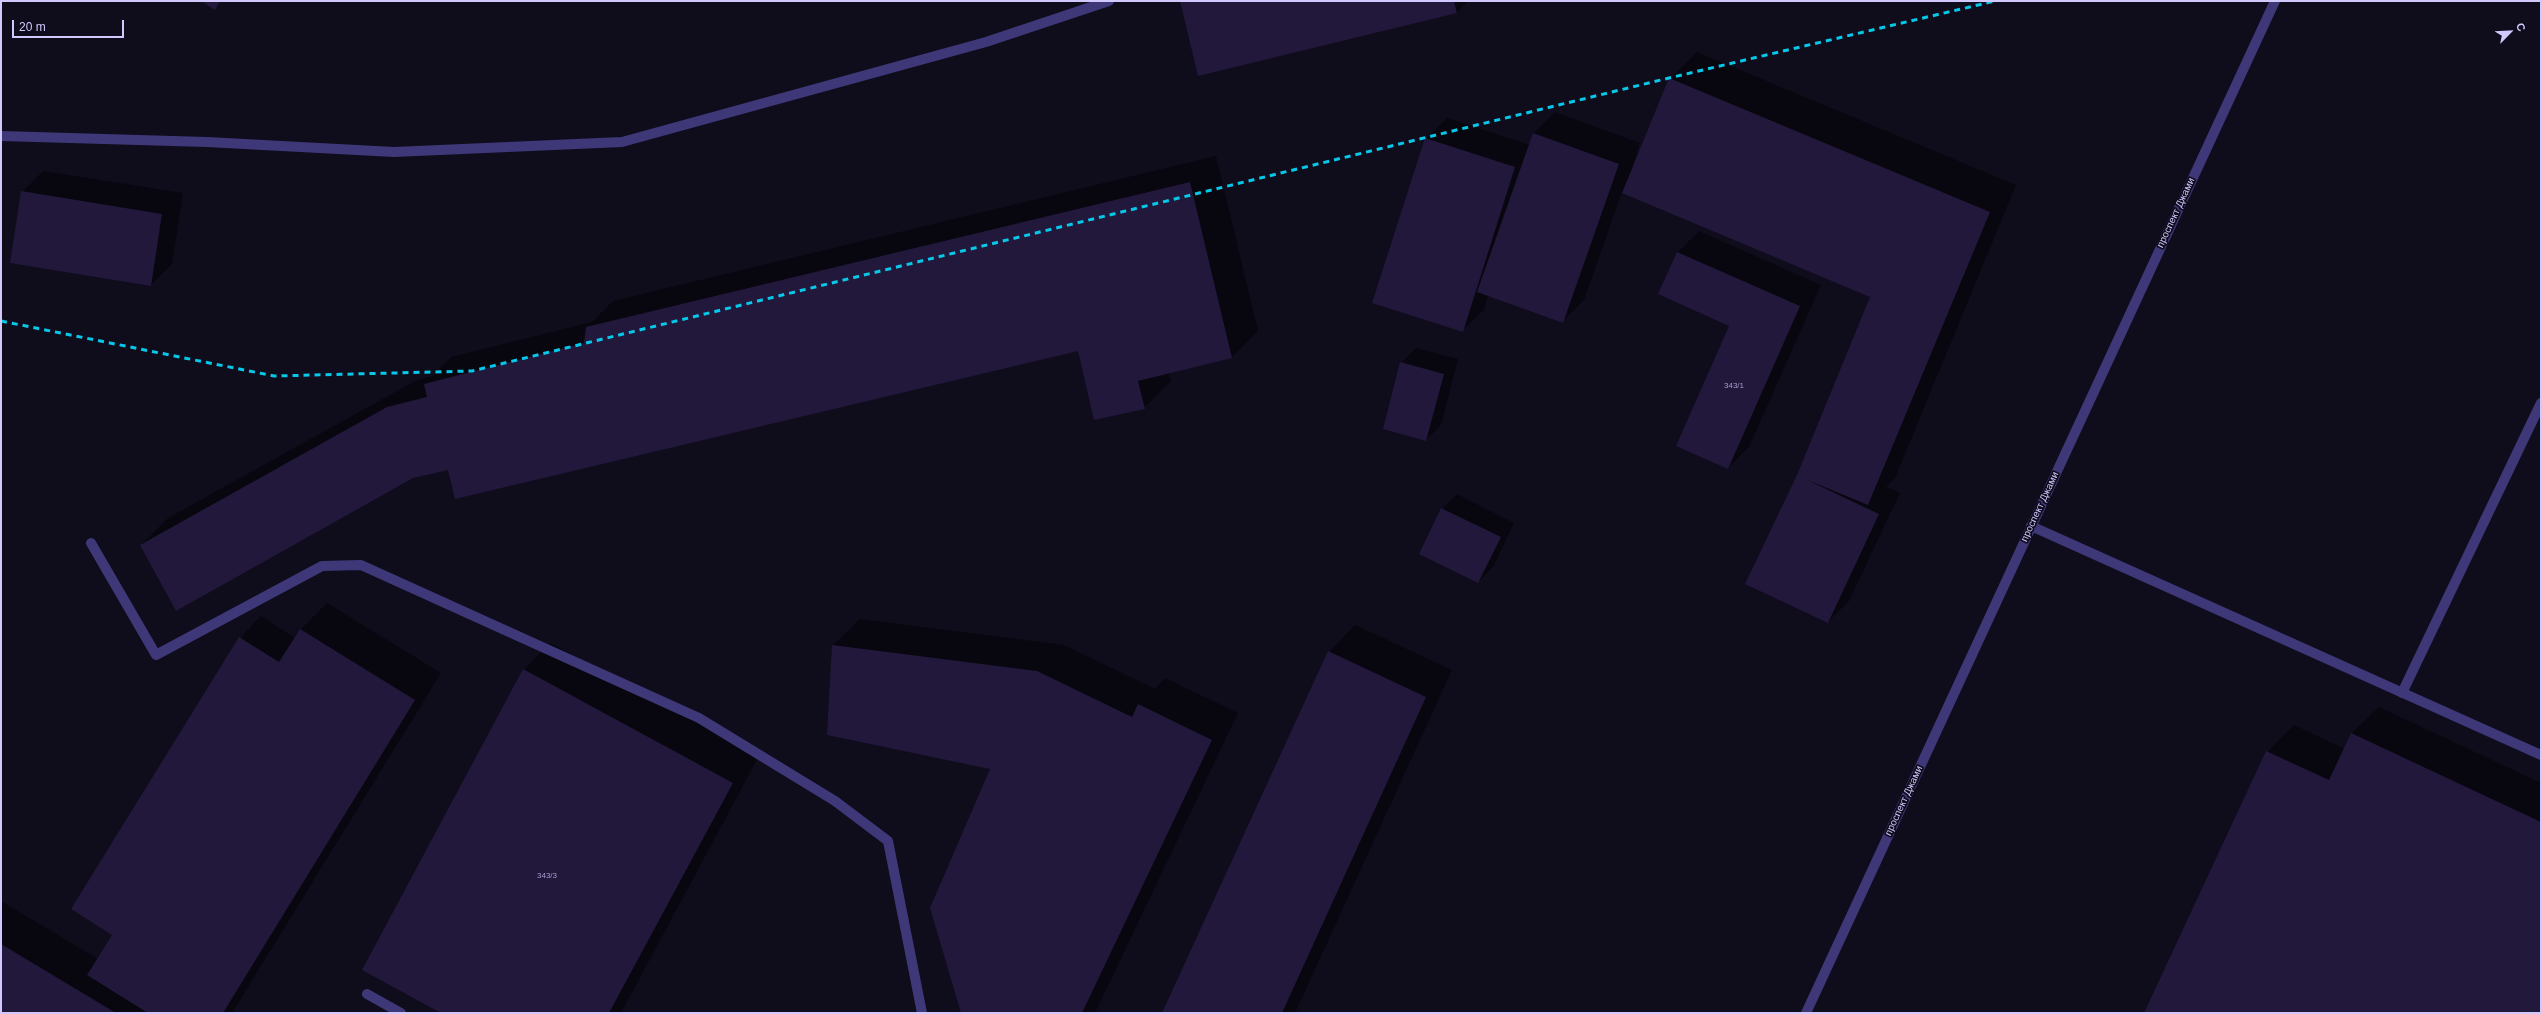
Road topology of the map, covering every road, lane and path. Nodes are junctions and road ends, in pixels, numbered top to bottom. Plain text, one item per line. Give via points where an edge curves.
1 (1109, 1) edge
2 (2275, 1) edge
3 (1, 136) edge
4 (2541, 403) edge
5 (2031, 526) junction
6 (91, 543) dead end
7 (2402, 693) junction
8 (2541, 755) edge
9 (367, 994) dead end
10 (401, 1013) edge
11 (922, 1013) edge
12 (1806, 1013) edge

1 - 3 street via 986,42 622,142 394,152 207,142
2 - 5 street, проспект Джами
4 - 7 street
5 - 7 street
5 - 12 street, проспект Джами
6 - 11 street via 156,655 322,566 361,565 699,718 836,801 888,841
7 - 8 street
9 - 10 street

